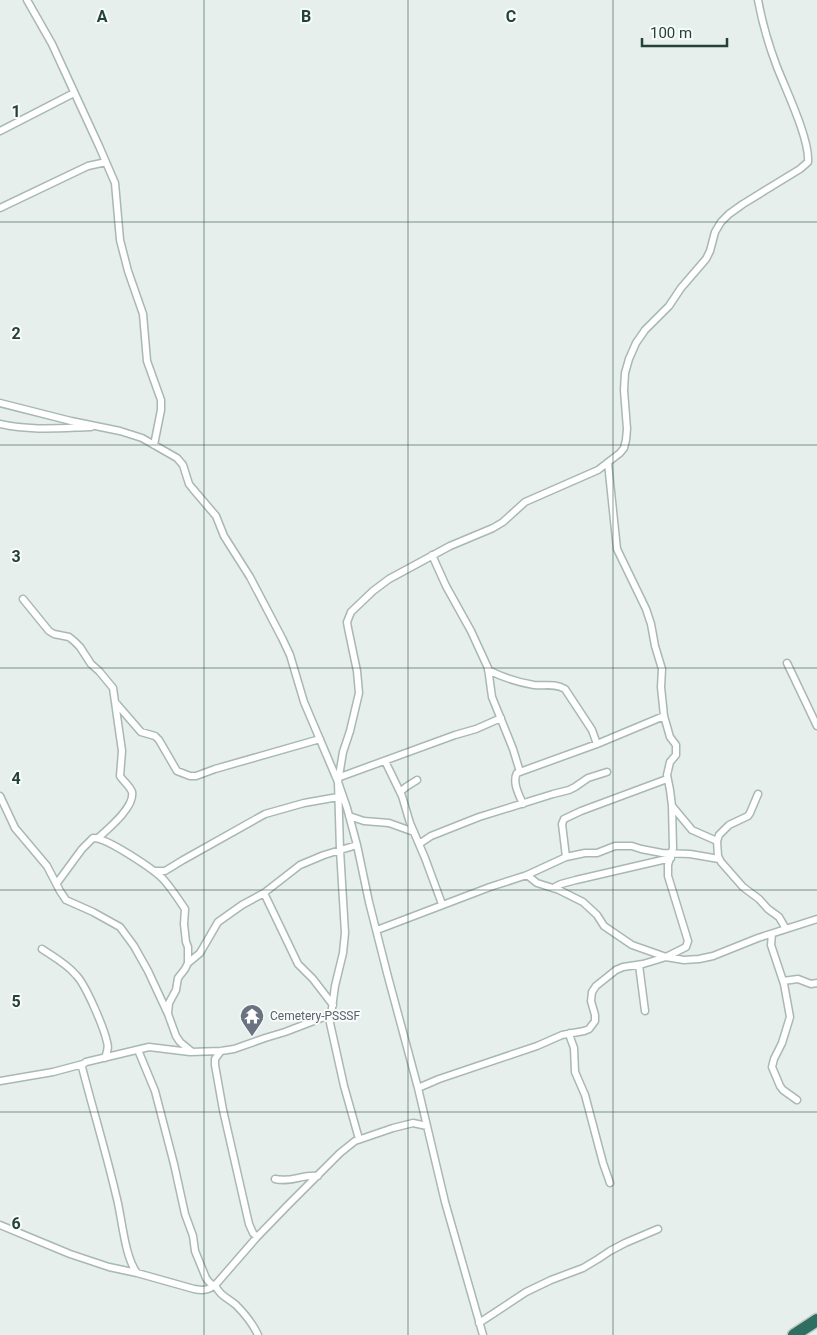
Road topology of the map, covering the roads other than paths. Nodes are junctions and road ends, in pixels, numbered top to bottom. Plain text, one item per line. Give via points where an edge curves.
1 (27, 0) edge
2 (758, 0) edge
3 (74, 93) junction
4 (0, 131) edge
5 (106, 162) junction
6 (0, 208) edge
7 (0, 403) edge
8 (0, 424) edge
9 (100, 427) junction
10 (154, 445) junction
11 (608, 463) junction
12 (432, 555) junction
13 (22, 598) dead end
14 (787, 663) dead end
15 (488, 670) junction
16 (115, 702) junction
17 (664, 716) junction
18 (501, 718) junction
19 (817, 726) edge
20 (320, 739) junction
21 (597, 744) junction
22 (385, 761) junction
23 (520, 772) junction
24 (607, 772) dead end
25 (667, 778) junction
26 (339, 779) junction
27 (417, 780) dead end
28 (400, 792) junction
29 (758, 794) dead end
30 (0, 796) edge
31 (338, 796) junction
32 (523, 804) junction
33 (672, 806) junction
34 (349, 816) junction
35 (414, 832) junction
36 (98, 838) junction
37 (717, 841) junction
38 (357, 844) junction
39 (419, 844) junction
40 (340, 850) junction
41 (671, 856) junction
42 (566, 857) junction
43 (719, 859) junction
44 (152, 870) junction
45 (527, 875) junction
46 (56, 883) junction
47 (553, 888) junction
48 (264, 893) junction
49 (442, 904) junction
50 (817, 919) edge
51 (786, 929) junction
52 (377, 930) junction
53 (772, 934) junction
54 (42, 949) dead end
55 (666, 957) junction
56 (188, 963) junction
57 (638, 965) junction
58 (783, 981) junction
59 (817, 983) edge
60 (333, 1005) junction
61 (645, 1011) dead end
62 (168, 1014) junction
63 (332, 1014) junction
64 (570, 1033) junction
65 (138, 1050) junction
66 (221, 1051) junction
67 (192, 1052) junction
68 (105, 1058) junction
69 (83, 1064) junction
70 (0, 1081) edge
71 (418, 1088) junction
72 (797, 1100) dead end
73 (427, 1126) junction
74 (359, 1139) junction
75 (318, 1176) junction
76 (275, 1179) dead end
77 (610, 1183) dead end
78 (0, 1225) edge
79 (658, 1229) dead end
80 (257, 1237) junction
81 (137, 1273) junction
82 (215, 1286) junction
83 (817, 1320) edge
84 (479, 1323) junction
85 (258, 1335) edge
86 (483, 1335) edge
87 (794, 1335) edge

1 - 3 street
2 - 11 street via 776,64 809,155 808,162 721,222 706,259 636,343 625,373 626,440 624,448
3 - 4 street
3 - 5 street
5 - 6 street via 88,166
5 - 10 street via 115,183 120,240 143,314 146,361 161,400
7 - 9 street
8 - 9 street via 29,428
9 - 10 street via 142,438
10 - 20 street via 181,462 189,484 216,516 290,655 304,702
11 - 12 street via 525,502 493,528
11 - 17 street via 617,549 651,624 662,669
12 - 15 street
12 - 26 street via 389,578 348,617 359,693
13 - 16 street via 48,631 69,637 80,647 113,688
14 - 19 street
15 - 18 street via 490,691
15 - 21 street via 514,682 549,684 565,689 592,730
16 - 20 street via 141,732 159,740 177,771 190,776
16 - 36 street via 122,752 120,776 130,788 132,797 116,822
17 - 21 street
17 - 25 street via 677,754 670,762
18 - 22 street
18 - 23 street
20 - 26 street
21 - 23 street
22 - 26 street
22 - 28 street
23 - 32 street via 514,777
24 - 32 street via 588,778 568,790
25 - 33 street
25 - 42 street via 564,819
26 - 31 street
26 - 34 street
27 - 28 street
28 - 35 street
29 - 37 street via 748,816 729,825
30 - 46 street via 15,828 42,860
31 - 40 street
31 - 44 street via 265,814 165,871
32 - 39 street via 430,836
33 - 37 street via 692,830
33 - 41 street
34 - 35 street via 390,823
34 - 38 street
35 - 39 street
36 - 44 street
36 - 46 street via 93,838 82,849
37 - 43 street
38 - 40 street
38 - 52 street
39 - 49 street
40 - 48 street via 300,865
40 - 60 street via 345,933
41 - 42 street via 632,846 616,846 597,853
41 - 43 street via 690,854
41 - 47 street
41 - 55 street via 668,876 688,941 686,947
42 - 45 street
43 - 51 street via 743,887 779,917
44 - 56 street via 164,880 184,908
45 - 47 street via 537,883
45 - 49 street
46 - 62 street via 66,900 120,926 139,954
47 - 55 street via 582,902 604,926 632,945
48 - 56 street via 218,922 200,953
48 - 60 street via 298,964
49 - 52 street
50 - 51 street
51 - 53 street
52 - 71 street
53 - 55 street via 713,956 684,960
53 - 58 street via 771,945
54 - 68 street via 79,978 108,1043
55 - 57 street
56 - 62 street via 178,978
57 - 61 street
57 - 64 street via 616,970 596,986 591,996 595,1020 584,1031
58 - 59 street via 798,979
58 - 72 street via 790,1017 772,1066 780,1086
60 - 63 street
62 - 67 street via 176,1036
63 - 66 street
63 - 74 street via 331,1030
64 - 71 street
64 - 77 street via 576,1072
65 - 67 street via 149,1047
65 - 68 street
65 - 82 street via 155,1091 196,1251 206,1278
66 - 67 street
66 - 80 street via 215,1065 223,1110 249,1224
68 - 69 street
69 - 70 street
69 - 81 street via 129,1256
71 - 73 street
73 - 74 street via 414,1123
73 - 84 street
74 - 75 street
75 - 76 street via 287,1181
75 - 80 street
78 - 81 street via 70,1254
79 - 84 street via 625,1243 583,1268 526,1292
80 - 82 street
81 - 82 street via 204,1291
82 - 85 street via 220,1294 239,1308
83 - 87 highway
84 - 86 street

